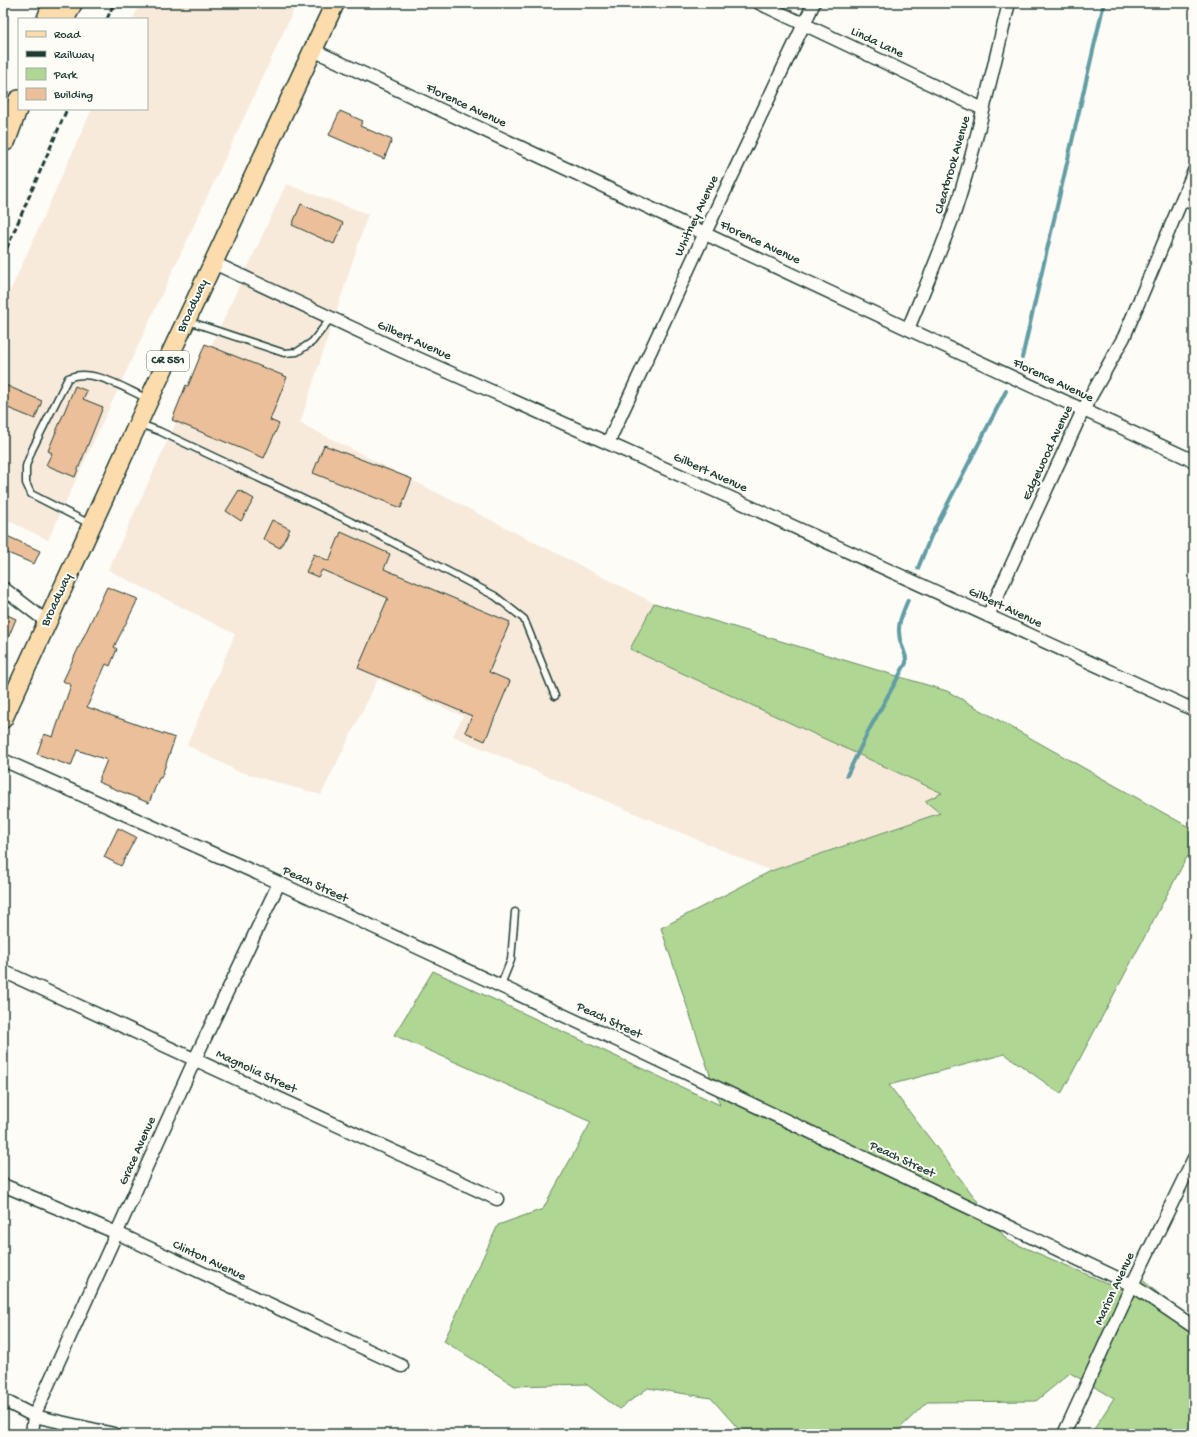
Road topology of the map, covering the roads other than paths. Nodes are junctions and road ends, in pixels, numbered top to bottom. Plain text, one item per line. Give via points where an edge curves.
1 (54, 3) edge
2 (73, 3) edge
3 (335, 3) edge
4 (759, 3) edge
5 (814, 3) edge
6 (1009, 3) edge
7 (48, 18) edge
8 (66, 18) edge
9 (804, 24) junction
10 (314, 50) junction
11 (18, 105) edge
12 (983, 109) junction
13 (20, 110) edge
14 (4, 143) edge
15 (1194, 171) edge
16 (1183, 199) junction
17 (1194, 204) edge
18 (705, 232) junction
19 (214, 263) junction
20 (331, 318) junction
21 (187, 321) junction
22 (908, 329) junction
23 (150, 399) junction
24 (1083, 410) junction
25 (139, 423) junction
26 (608, 443) junction
27 (1194, 461) edge
28 (92, 524) junction
29 (3, 588) edge
30 (988, 616) junction
31 (47, 622) junction
32 (555, 696) dead end
33 (1194, 710) edge
34 (3, 719) edge
35 (3, 760) edge
36 (279, 884) junction
37 (515, 912) dead end
38 (3, 971) edge
39 (500, 987) junction
40 (196, 1059) junction
41 (1194, 1158) edge
42 (3, 1185) edge
43 (497, 1199) dead end
44 (117, 1233) junction
45 (1132, 1285) junction
46 (1194, 1327) edge
47 (402, 1366) dead end
48 (3, 1400) edge
49 (34, 1416) junction
50 (32, 1434) edge
51 (114, 1434) edge
52 (1064, 1434) edge

1 - 7 highway
2 - 8 main road
3 - 10 main road, Broadway / CR 551
4 - 9 street, Linda Lane
5 - 9 street, Whitney Avenue
6 - 12 street, Clearbrook Avenue
9 - 12 street, Linda Lane
9 - 18 street, Whitney Avenue
10 - 18 street, Florence Avenue
10 - 19 main road, Broadway / CR 551
11 - 14 highway
12 - 22 street, Clearbrook Avenue via 955,210
13 - 14 main road
15 - 16 street, Edgewood Avenue
16 - 17 street
16 - 24 street, Edgewood Avenue via 1124,337
18 - 22 street, Florence Avenue
18 - 26 street, Whitney Avenue
19 - 20 street, Gilbert Avenue
19 - 21 main road, Broadway / CR 551
20 - 21 lane via 312,342 297,352 284,353
20 - 26 street, Gilbert Avenue
21 - 23 main road, Broadway / CR 551
22 - 24 street, Florence Avenue
23 - 25 main road, Broadway / CR 551
23 - 28 lane via 92,374 77,374 68,378 32,450 26,466 26,483 31,494
24 - 27 street, Florence Avenue
24 - 30 street, Edgewood Avenue
25 - 28 main road, Broadway / CR 551
25 - 32 lane via 373,532 495,596 524,619
26 - 30 street, Gilbert Avenue
28 - 31 main road, Broadway / CR 551
29 - 31 street
30 - 33 street, Gilbert Avenue
31 - 34 main road, Broadway / CR 551
35 - 36 street, Peach Street
36 - 39 street, Peach Street
36 - 40 street, Grace Avenue
37 - 39 lane via 511,960
38 - 40 street, Magnolia Street
39 - 45 street, Peach Street
40 - 43 street, Magnolia Street
40 - 44 street, Grace Avenue
41 - 45 street, Marion Avenue
42 - 44 street, Clinton Avenue
44 - 47 street, Clinton Avenue
44 - 49 street, Grace Avenue
45 - 46 street, Peach Street
45 - 52 street, Marion Avenue
48 - 49 street
49 - 50 street, Grace Avenue
49 - 51 street

